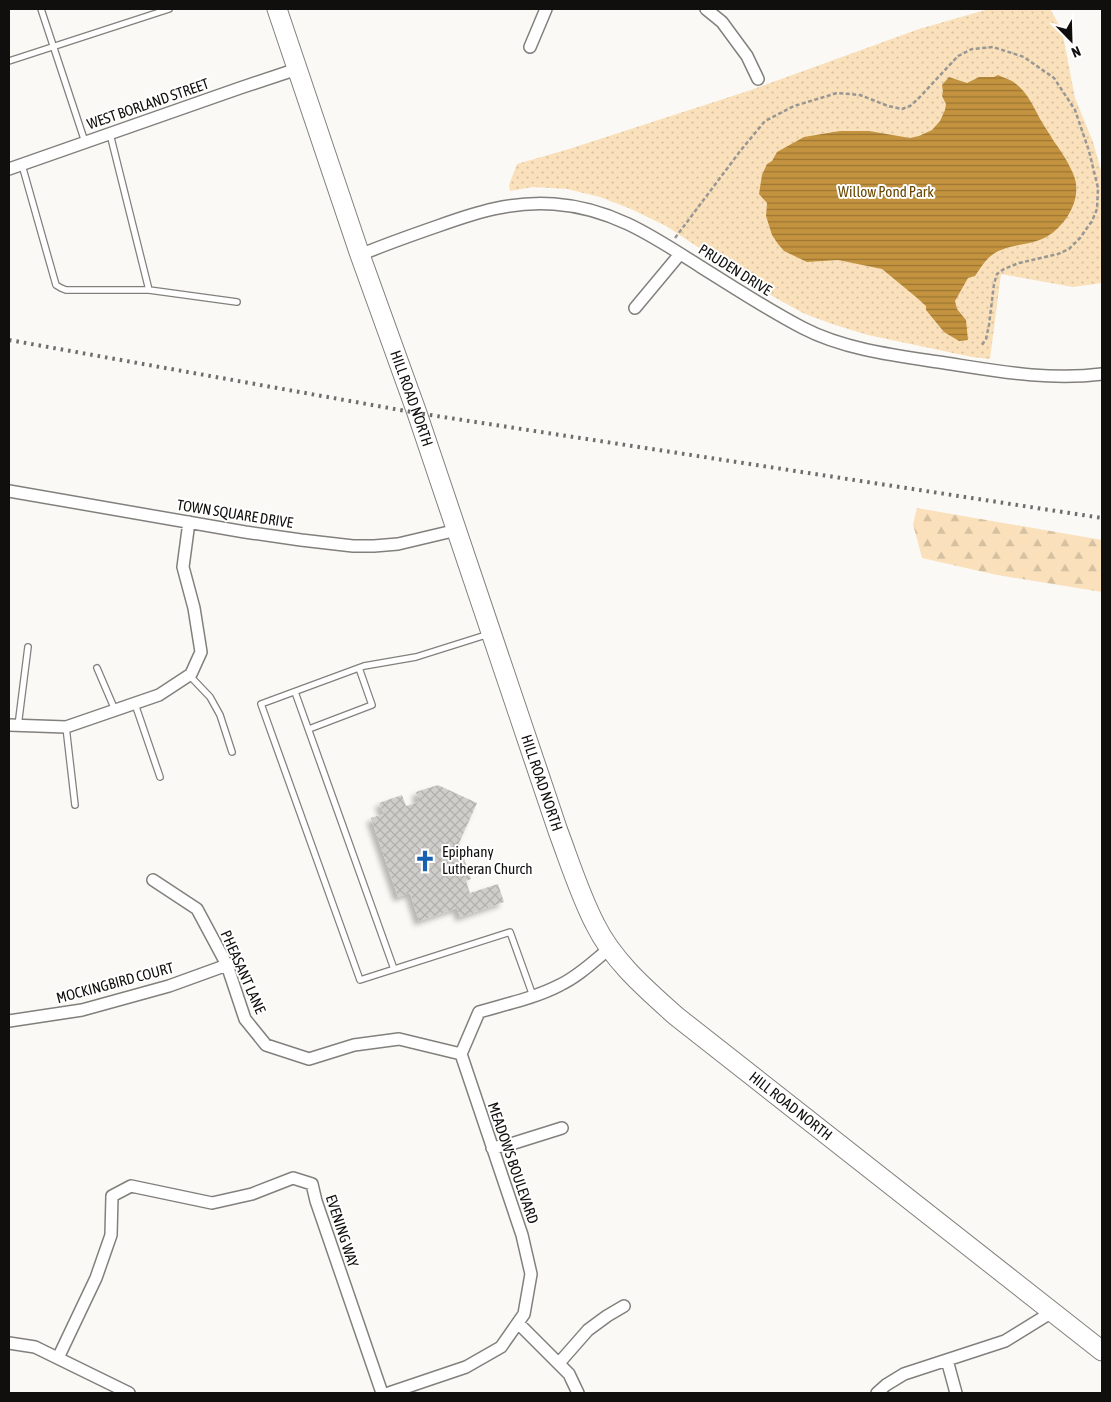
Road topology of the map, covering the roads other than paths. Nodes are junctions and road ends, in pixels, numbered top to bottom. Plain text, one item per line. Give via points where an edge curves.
1 (40, 9) edge
2 (169, 9) edge
3 (277, 9) edge
4 (546, 9) edge
5 (706, 9) edge
6 (53, 47) junction
7 (530, 47) dead end
8 (9, 62) edge
9 (297, 69) junction
10 (758, 79) dead end
11 (110, 134) junction
12 (85, 142) junction
13 (22, 165) junction
14 (9, 169) edge
15 (680, 254) junction
16 (360, 255) junction
17 (149, 290) junction
18 (237, 302) dead end
19 (635, 308) dead end
20 (1102, 374) edge
21 (9, 491) edge
22 (189, 522) junction
23 (457, 530) junction
24 (492, 633) junction
25 (28, 647) dead end
26 (98, 668) dead end
27 (359, 668) junction
28 (189, 675) junction
29 (295, 692) junction
30 (135, 704) junction
31 (115, 710) junction
32 (14, 726) edge
33 (66, 727) junction
34 (308, 729) junction
35 (232, 752) dead end
36 (160, 777) dead end
37 (75, 805) dead end
38 (153, 880) dead end
39 (610, 948) junction
40 (227, 965) junction
41 (394, 969) junction
42 (533, 996) junction
43 (9, 1021) edge
44 (460, 1054) junction
45 (562, 1128) dead end
46 (492, 1148) junction
47 (624, 1306) dead end
48 (1052, 1312) junction
49 (518, 1323) junction
50 (9, 1343) edge
51 (1102, 1351) edge
52 (58, 1358) junction
53 (947, 1360) junction
54 (559, 1363) junction
55 (129, 1393) edge
56 (382, 1393) edge
57 (389, 1393) edge
58 (578, 1393) edge
59 (877, 1393) edge
60 (956, 1393) edge

1 - 6 lane
2 - 6 lane
3 - 9 main road, HILL ROAD NORTH
4 - 7 street
5 - 10 street via 722,22 747,56
6 - 8 lane
6 - 12 lane
9 - 11 street, WEST BORLAND STREET
9 - 16 main road, HILL ROAD NORTH
11 - 12 street, WEST BORLAND STREET
11 - 17 lane
12 - 13 street, WEST BORLAND STREET
13 - 14 street, WEST BORLAND STREET
13 - 17 lane via 56,285 66,290
15 - 16 street, PRUDEN DRIVE via 613,217 574,207 534,204 474,213
15 - 19 street
15 - 20 street, PRUDEN DRIVE via 804,329 842,343 904,357 1019,374
16 - 23 main road, HILL ROAD NORTH
17 - 18 lane
21 - 22 street, TOWN SQUARE DRIVE
22 - 23 street, TOWN SQUARE DRIVE via 301,540 374,546 398,544
22 - 28 street via 183,567 201,652
23 - 24 main road, HILL ROAD NORTH
24 - 27 lane via 416,657
24 - 39 main road, HILL ROAD NORTH via 579,889 595,926
25 - 32 lane
26 - 31 lane
27 - 29 lane
27 - 34 lane via 372,705
28 - 30 street via 160,695
28 - 35 lane via 210,697 220,715
29 - 34 lane
29 - 41 lane via 261,704 360,980
30 - 31 street
30 - 36 lane
31 - 33 street
32 - 33 street
33 - 37 lane
34 - 41 lane
38 - 40 street, PHEASANT LANE via 197,909
39 - 42 street via 578,974
39 - 48 main road, HILL ROAD NORTH via 636,979 676,1016
40 - 43 street, MOCKINGBIRD COURT via 169,986 82,1010
40 - 44 street, PHEASANT LANE via 245,1018 266,1045 309,1059 354,1045 399,1039
41 - 42 lane via 510,932
42 - 44 street via 479,1012
44 - 46 street, MEADOWS BOULEVARD
45 - 46 street
46 - 49 street, MEADOWS BOULEVARD via 522,1235 531,1274 524,1314
47 - 54 street via 588,1330
48 - 51 main road, HILL ROAD NORTH
48 - 53 street via 1005,1341
49 - 54 street
49 - 57 street, MEADOWS BOULEVARD via 501,1346 466,1367
50 - 52 street via 35,1347
52 - 55 street
52 - 56 street, EVENING WAY via 96,1278 110,1235 112,1196 131,1186 212,1203 252,1194 293,1178 312,1184
53 - 59 street via 904,1374
53 - 60 street
54 - 58 street via 569,1374

